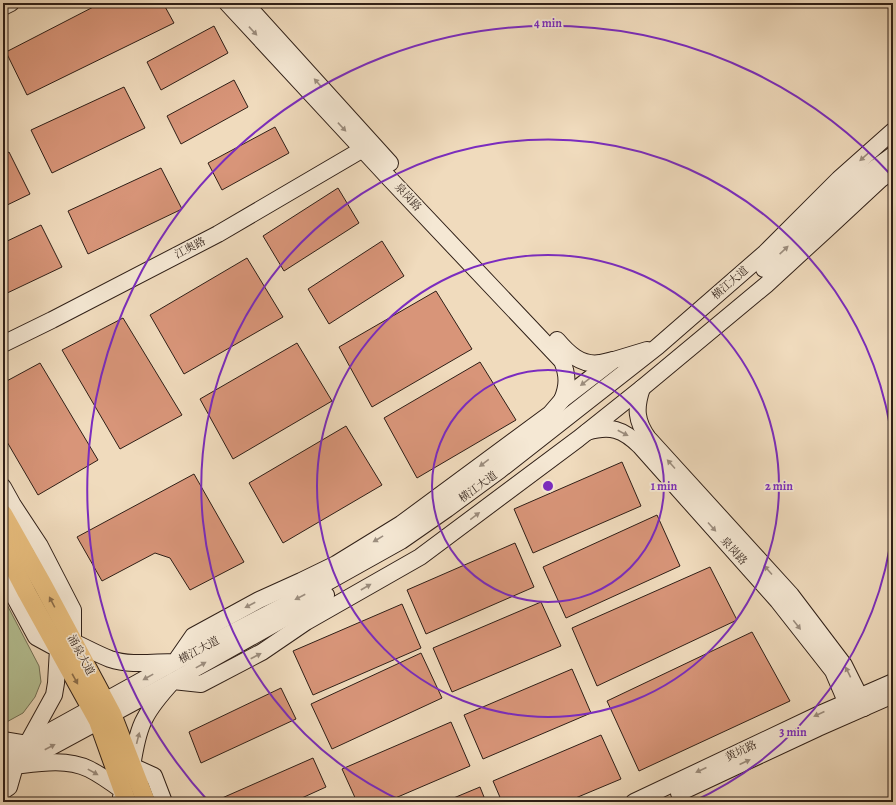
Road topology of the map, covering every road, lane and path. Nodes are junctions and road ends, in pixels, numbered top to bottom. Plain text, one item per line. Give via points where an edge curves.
1 (11, 3) edge
2 (227, 3) edge
3 (245, 3) edge
4 (3, 7) edge
5 (893, 131) edge
6 (364, 143) junction
7 (893, 155) edge
8 (893, 170) edge
9 (3, 335) edge
10 (3, 344) edge
11 (564, 356) junction
12 (658, 359) junction
13 (614, 360) junction
14 (642, 388) junction
15 (562, 400) junction
16 (586, 432) junction
17 (554, 434) junction
18 (644, 442) junction
19 (3, 487) edge
20 (3, 514) edge
21 (3, 547) edge
22 (3, 576) edge
23 (66, 645) junction
24 (175, 662) junction
25 (173, 681) junction
26 (893, 682) edge
27 (893, 695) edge
28 (855, 705) junction
29 (101, 711) junction
30 (3, 740) edge
31 (27, 744) junction
32 (7, 765) edge
33 (132, 766) junction
34 (3, 791) edge
35 (123, 798) edge
36 (146, 802) edge
37 (164, 802) edge
38 (634, 802) edge
39 (659, 802) edge

1 - 4 street
2 -> 6 street, 泉岗路
6 -> 3 street, 泉岗路
5 -> 12 street, 横江大道 via 839,179
6 - 9 street, 江奥路
6 - 10 street, 江奥路 via 218,234
6 - 11 street, 泉岗路
12 -> 7 street, 横江大道 via 772,262 859,180
8 - 12 street via 766,285
11 - 13 street, 泉岗路 via 590,363
11 - 15 street, 泉岗路 via 567,382
12 - 13 street
12 - 14 street
12 - 17 street, 横江大道
13 -> 15 street
14 - 16 street
14 - 18 street, 泉岗路 via 638,415
15 - 17 street via 550,414
16 - 17 street
16 -> 18 street, 泉岗路 via 608,428
17 -> 24 street, 横江大道 via 401,541
25 -> 17 street, 横江大道 via 407,550
18 - 28 street, 泉岗路 via 791,595 844,665
19 - 23 street via 40,546 72,610
23 -> 20 main road, 涌泉大道
21 - 23 main road, 涌泉大道 via 27,593
22 - 23 street via 36,637
23 - 24 street via 120,661
23 - 29 main road, 涌泉大道
23 - 31 street via 54,695
24 -> 29 street, 横江大道
25 - 29 street, 横江大道
33 -> 25 street via 144,718
26 - 28 street, 黄坑路
27 - 28 street, 黄坑路
28 -> 38 street, 黄坑路 via 822,713
39 -> 28 street, 黄坑路 via 818,728
29 - 31 street, 横江大道
32 -> 29 street, 横江大道
29 - 33 main road, 涌泉大道
29 - 35 main road, 涌泉大道
30 - 31 street
31 - 32 street, 横江大道
32 - 34 street via 9,788
32 -> 35 street via 56,762 79,765 89,769
33 - 36 main road, 涌泉大道
33 - 37 street via 154,776

